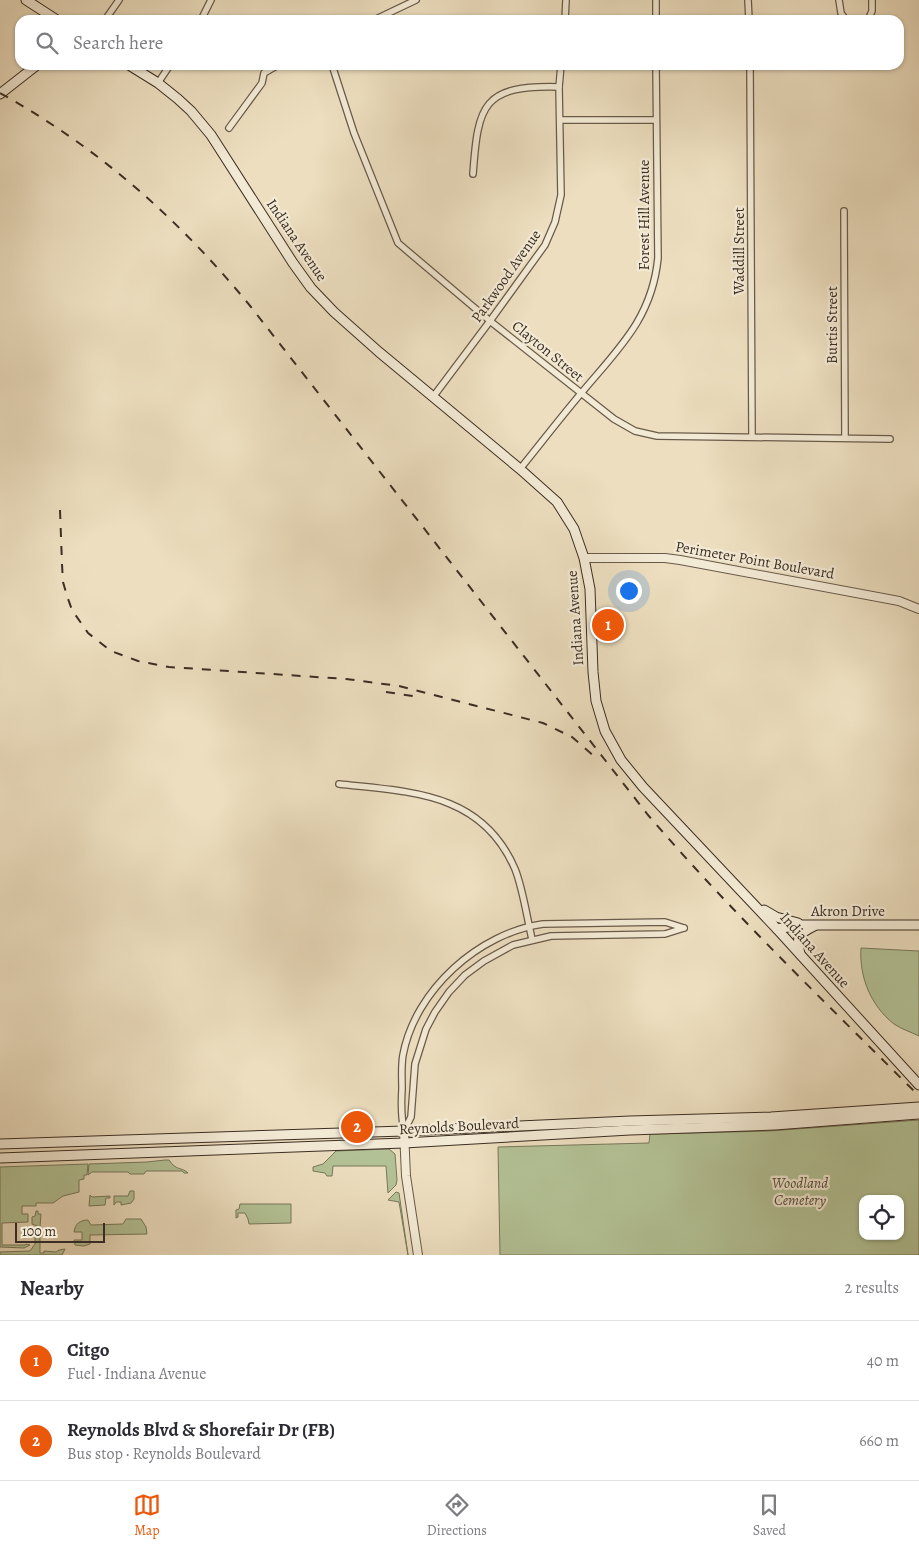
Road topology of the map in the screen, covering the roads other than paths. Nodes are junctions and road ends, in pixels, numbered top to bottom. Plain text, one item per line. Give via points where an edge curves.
1 (26, 0) edge
2 (119, 0) edge
3 (211, 0) edge
4 (416, 0) edge
5 (566, 0) edge
6 (656, 0) edge
7 (748, 0) edge
8 (839, 0) edge
9 (872, 0) edge
10 (49, 15) edge
11 (108, 15) edge
12 (204, 15) edge
13 (384, 15) edge
14 (565, 15) edge
15 (656, 15) edge
16 (749, 15) edge
17 (842, 15) edge
18 (870, 15) edge
19 (31, 70) edge
20 (137, 70) edge
21 (167, 70) edge
22 (269, 70) edge
23 (334, 70) edge
24 (561, 70) edge
25 (656, 70) edge
26 (750, 70) edge
27 (158, 83) junction
28 (560, 87) junction
29 (0, 94) edge
30 (560, 120) junction
31 (656, 120) junction
32 (228, 128) dead end
33 (473, 174) dead end
34 (844, 211) dead end
35 (490, 321) junction
36 (581, 394) junction
37 (433, 397) junction
38 (752, 436) junction
39 (845, 438) junction
40 (890, 439) dead end
41 (520, 469) junction
42 (584, 558) junction
43 (919, 609) edge
44 (340, 784) dead end
45 (749, 899) junction
46 (812, 925) junction
47 (919, 925) edge
48 (529, 926) junction
49 (777, 929) junction
50 (532, 940) junction
51 (800, 955) junction
52 (919, 1085) edge
53 (919, 1107) edge
54 (919, 1114) edge
55 (404, 1131) junction
56 (404, 1143) junction
57 (0, 1144) edge
58 (0, 1158) edge
59 (418, 1255) edge

1 - 10 main road
2 - 11 street
3 - 12 street
4 - 13 street
5 - 14 street
6 - 15 street
7 - 16 street
8 - 17 street
9 - 18 street
19 - 29 main road
20 - 27 main road, Indiana Avenue
21 - 27 street
22 - 32 street via 264,73 262,83
23 - 35 street, Clayton Street via 354,133 398,243
24 - 28 street, Parkwood Avenue
25 - 31 street, Forest Hill Avenue
26 - 38 street, Waddill Street
27 - 37 main road, Indiana Avenue via 191,111 217,142 312,288 378,352
28 - 30 street, Parkwood Avenue
28 - 33 street via 514,89 488,104 479,124
30 - 31 street
30 - 35 street, Parkwood Avenue via 561,195 555,222 540,251
31 - 36 street, Forest Hill Avenue via 658,258 654,288 635,328
34 - 39 street, Burtis Street
35 - 36 street, Clayton Street
35 - 37 street, Parkwood Avenue
36 - 38 street, Clayton Street via 628,428 646,435
36 - 41 street, Forest Hill Avenue
37 - 41 main road, Indiana Avenue
38 - 39 street, Clayton Street
39 - 40 street, Clayton Street
41 - 42 main road, Indiana Avenue via 557,502 574,529
42 - 43 street, Perimeter Point Boulevard via 680,560 899,601
42 - 45 main road, Indiana Avenue via 590,589 596,701 605,731 621,760 643,787
44 - 48 street via 430,796 458,806 475,817 495,835 516,870
45 - 46 main road via 774,916
45 - 49 main road, Indiana Avenue
46 - 47 main road, Akron Drive
46 - 49 main road, Akron Drive
46 - 51 main road via 800,934
48 - 50 street
48 - 50 street via 665,922 684,928 665,934 580,934
48 - 55 street via 487,944 461,961 419,1011 403,1055 401,1117
49 - 51 main road, Indiana Avenue
50 - 55 street via 513,945 465,975 435,1012 414,1064 411,1117
51 - 52 main road, Indiana Avenue
53 - 55 main road, Reynolds Boulevard via 771,1117
54 - 56 main road, Reynolds Boulevard via 775,1125
55 - 56 street
55 - 57 main road, Reynolds Boulevard
56 - 58 main road, Reynolds Boulevard
56 - 59 street

